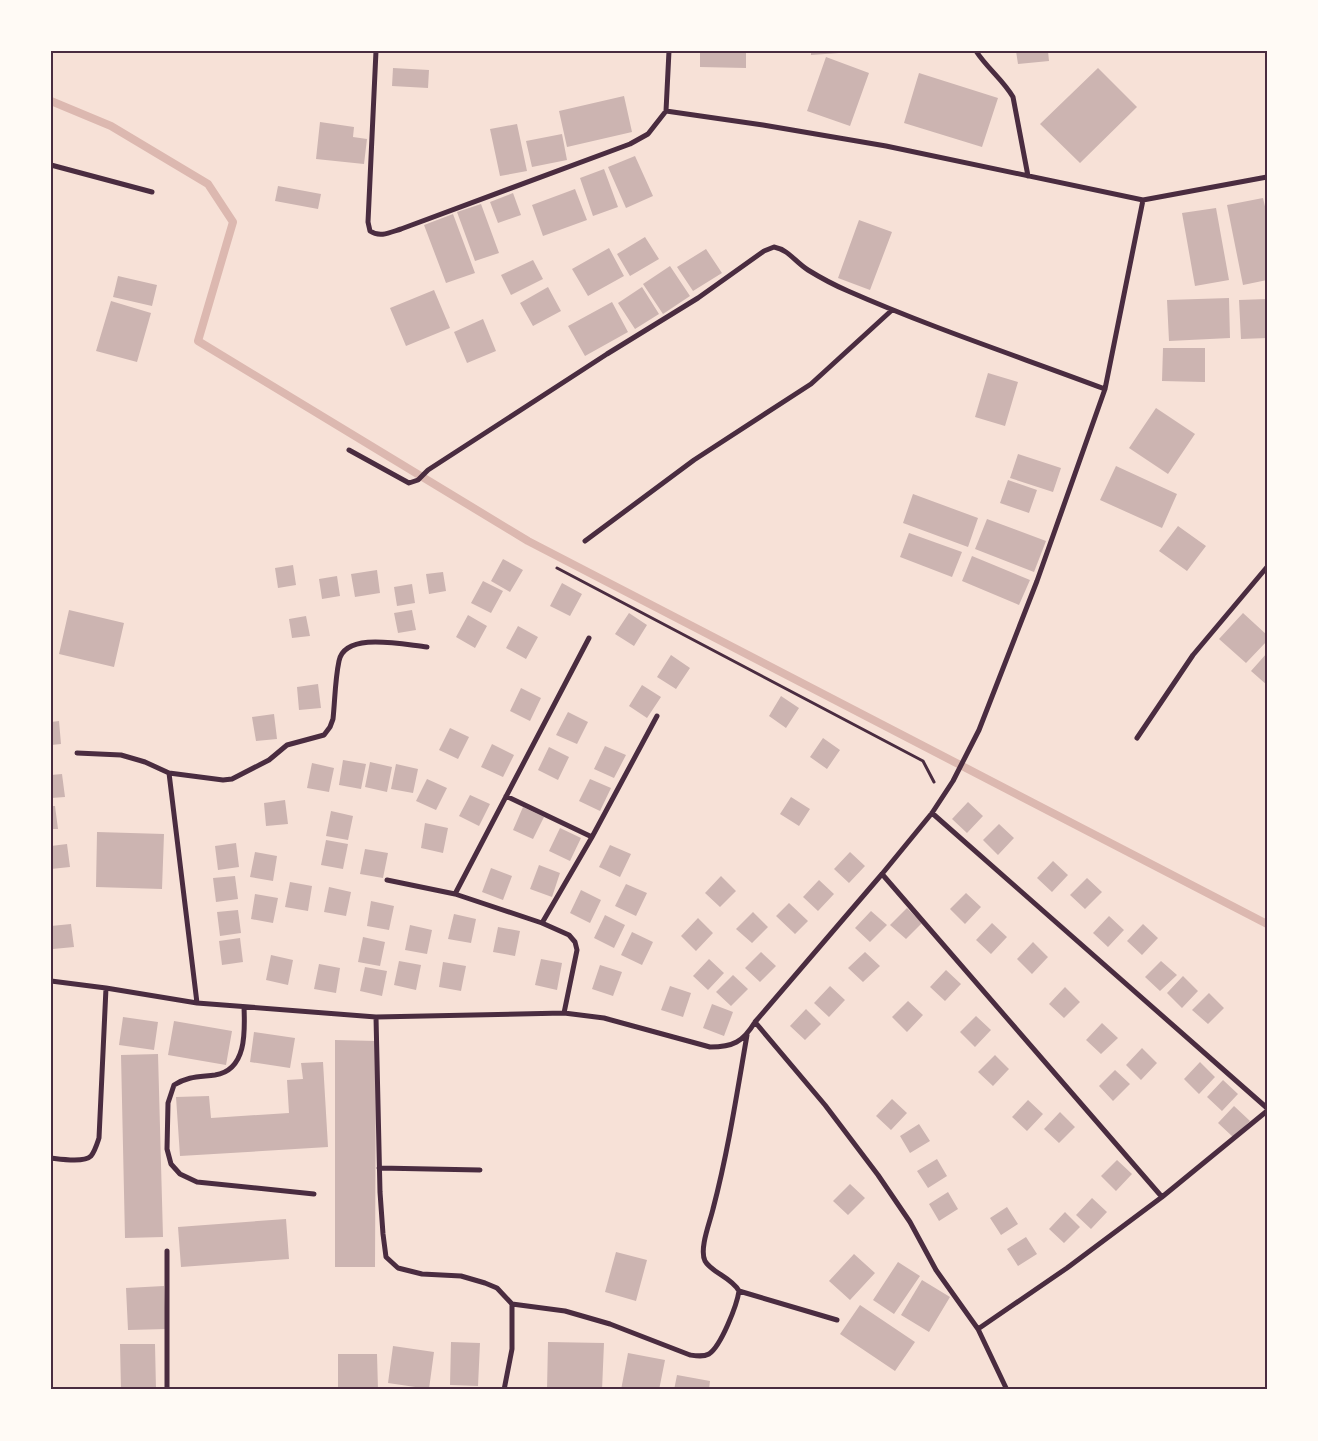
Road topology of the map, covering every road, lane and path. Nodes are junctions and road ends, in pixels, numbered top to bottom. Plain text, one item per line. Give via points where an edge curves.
1 (376, 51) edge
2 (669, 51) edge
3 (976, 51) edge
4 (666, 111) junction
5 (51, 164) edge
6 (1028, 176) junction
7 (1267, 178) edge
8 (152, 192) dead end
9 (1143, 200) junction
10 (892, 310) junction
11 (1105, 389) junction
12 (349, 450) dead end
13 (584, 541) dead end
14 (1267, 567) edge
15 (557, 568) dead end
16 (589, 638) dead end
17 (427, 647) dead end
18 (657, 716) dead end
19 (1137, 738) dead end
20 (77, 753) dead end
21 (169, 772) junction
22 (506, 796) junction
23 (943, 797) junction
24 (932, 813) junction
25 (592, 837) junction
26 (882, 874) junction
27 (387, 880) dead end
28 (455, 894) junction
29 (542, 923) junction
30 (51, 981) edge
31 (106, 988) junction
32 (197, 1003) junction
33 (244, 1007) junction
34 (564, 1013) junction
35 (376, 1017) junction
36 (755, 1022) junction
37 (748, 1034) junction
38 (1267, 1110) edge
39 (51, 1158) edge
40 (379, 1168) junction
41 (480, 1170) dead end
42 (314, 1194) dead end
43 (1162, 1197) junction
44 (168, 1251) dead end
45 (739, 1291) junction
46 (512, 1304) junction
47 (837, 1320) dead end
48 (978, 1329) junction
49 (166, 1390) edge
50 (504, 1390) edge
51 (1007, 1390) edge

1 - 4 street via 368,222 375,234 402,229 630,144 648,134
2 - 4 street
3 - 6 street via 1013,97
4 - 6 street via 867,143
5 - 8 street
6 - 9 street
7 - 9 street
9 - 11 street
10 - 11 street
10 - 12 street via 824,280 788,252 774,247 428,470 418,480 410,483 400,479
10 - 13 street via 811,384 694,460
11 - 23 street via 1037,581 979,730
14 - 19 street via 1193,655
15 - 23 path via 923,761
16 - 22 street
17 - 21 street via 354,644 345,649 339,660 333,719 324,735 287,745 269,760 232,779
18 - 25 street
20 - 21 street via 121,755
21 - 32 street
22 - 25 street
22 - 28 street
23 - 24 street
24 - 26 street
24 - 38 street
25 - 29 street
26 - 36 street
26 - 43 street
27 - 28 street
28 - 29 street
29 - 34 street via 569,935 577,950
30 - 31 street
31 - 32 street
31 - 39 street via 99,1138 86,1159
32 - 33 street
33 - 35 street
33 - 42 street via 245,1032 241,1052 232,1067 218,1075 184,1078 174,1085 168,1103 167,1149 171,1164 180,1174 197,1182
34 - 35 street
34 - 37 street via 604,1018 710,1047 734,1044
35 - 40 street
36 - 37 street
36 - 48 street via 878,1174 910,1222 936,1270
37 - 45 street via 703,1248 704,1260 709,1267 735,1284
38 - 43 street
40 - 41 street
40 - 46 street via 386,1257 398,1268 422,1274 461,1276 485,1283 497,1288
43 - 48 street
44 - 49 street
45 - 46 street via 719,1343 701,1357 565,1311
45 - 47 street
46 - 50 street via 512,1349
48 - 51 street

